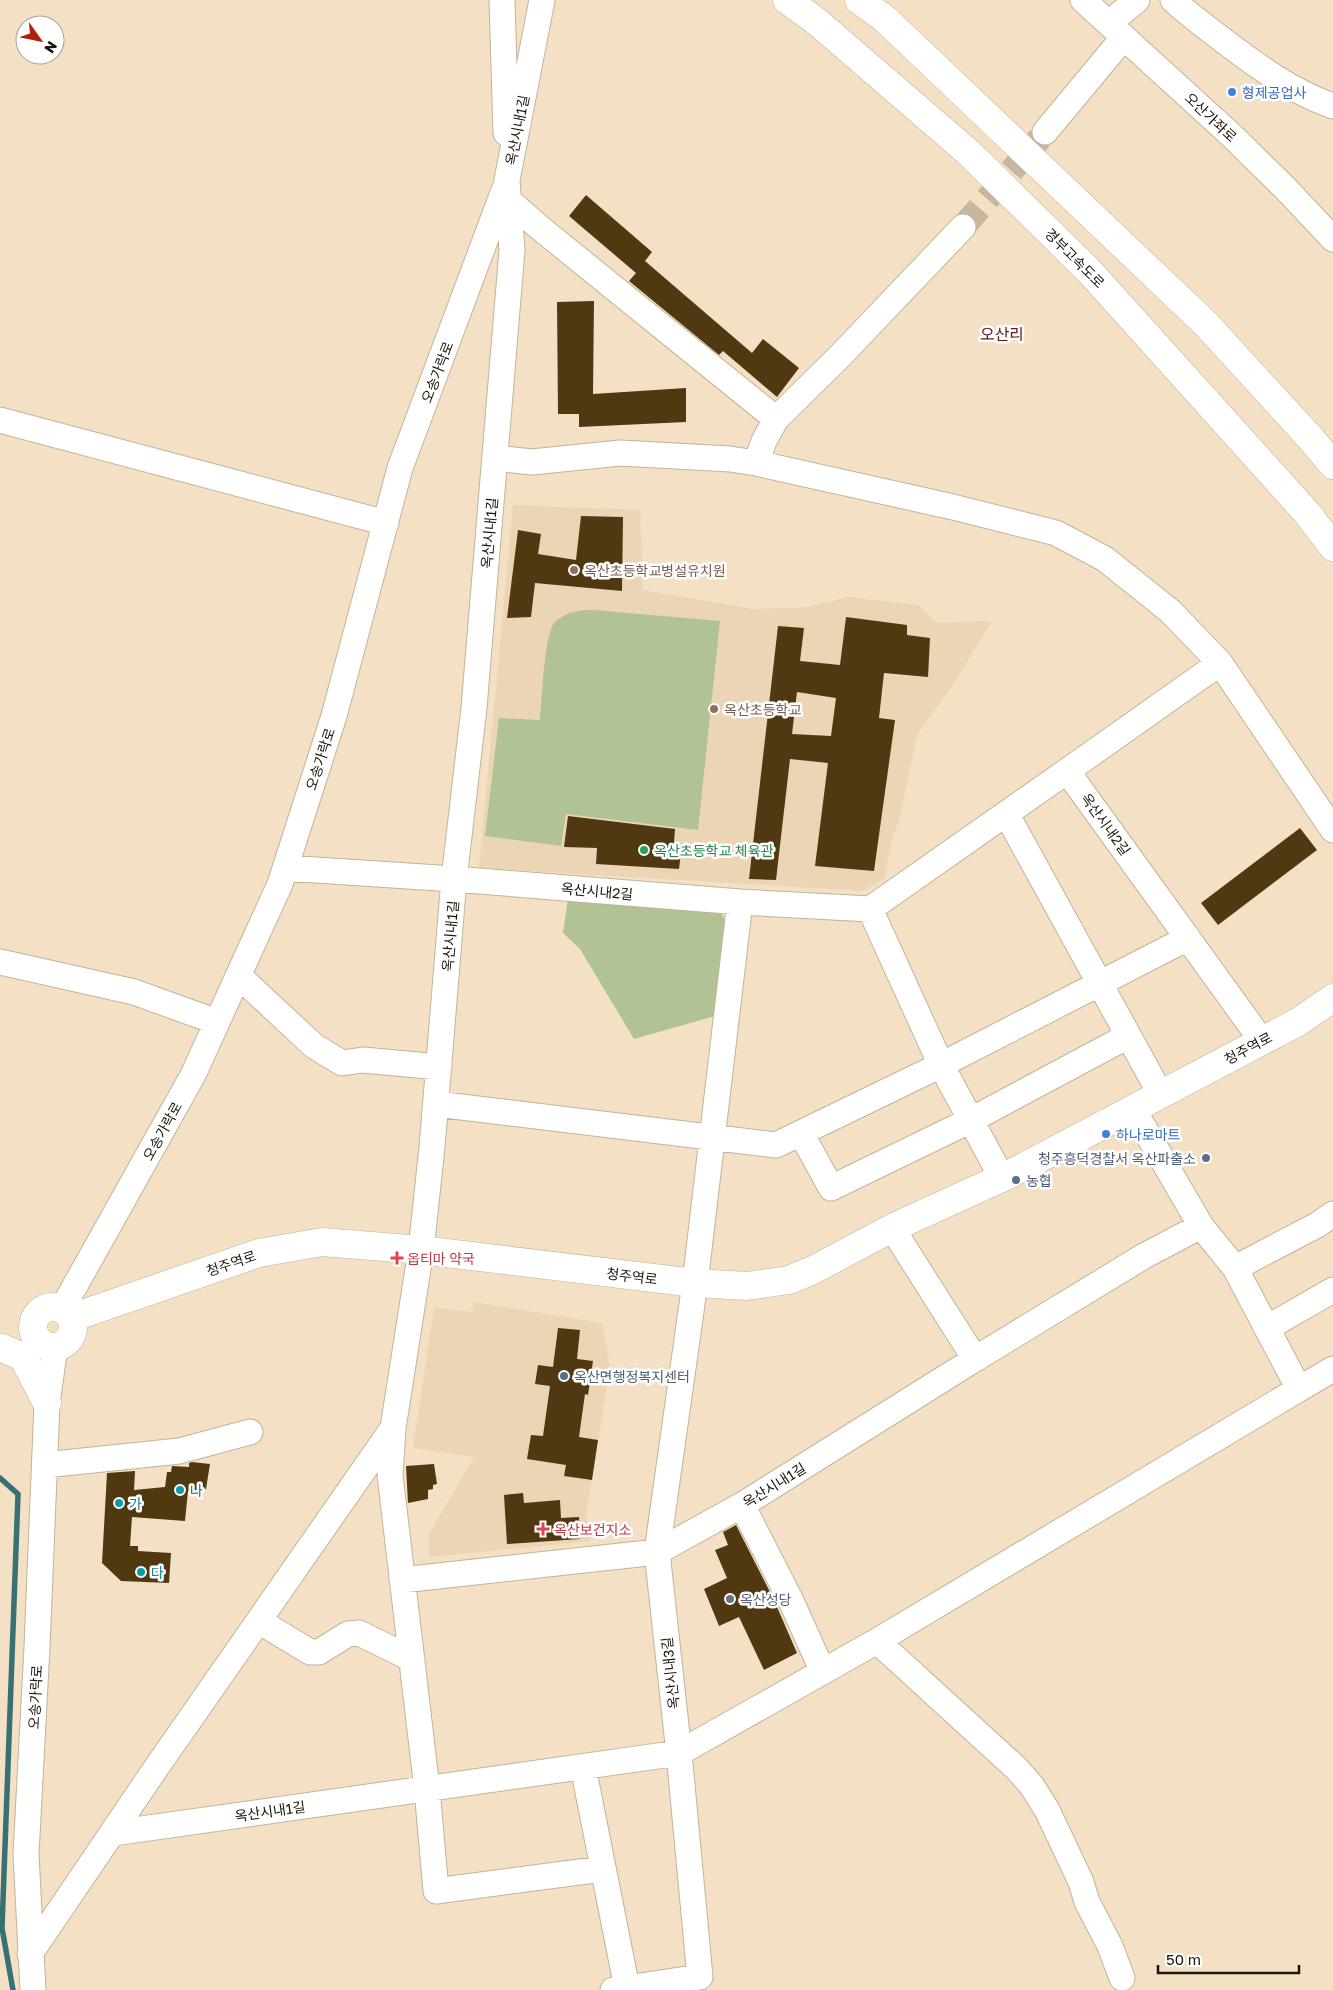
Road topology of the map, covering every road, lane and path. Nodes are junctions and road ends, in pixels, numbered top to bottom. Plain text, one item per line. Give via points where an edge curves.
1 (502, 0) edge
2 (542, 0) edge
3 (787, 0) edge
4 (859, 0) edge
5 (1083, 0) edge
6 (1137, 0) edge
7 (1173, 0) edge
8 (1117, 30) junction
9 (1333, 106) edge
10 (1045, 132) tunnel mouth
11 (508, 190) junction
12 (963, 227) tunnel mouth
13 (1333, 239) edge
14 (776, 419) junction
15 (0, 420) edge
16 (496, 458) junction
17 (756, 463) junction
18 (1333, 465) edge
19 (386, 523) junction
20 (1333, 547) edge
21 (1220, 663) junction
22 (1067, 771) junction
23 (1006, 815) junction
24 (1333, 830) edge
25 (285, 868) junction
26 (454, 879) junction
27 (740, 902) junction
28 (870, 909) junction
29 (1188, 938) junction
30 (0, 962) edge
31 (239, 976) junction
32 (1100, 983) junction
33 (1333, 998) edge
34 (218, 1022) junction
35 (1128, 1036) junction
36 (1262, 1041) junction
37 (941, 1065) junction
38 (439, 1067) junction
39 (1161, 1095) junction
40 (436, 1104) junction
41 (1133, 1109) junction
42 (971, 1120) junction
43 (801, 1133) junction
44 (712, 1137) junction
45 (1002, 1178) junction
46 (1333, 1214) edge
47 (1201, 1226) junction
48 (892, 1228) junction
49 (421, 1250) junction
50 (1235, 1268) junction
51 (695, 1283) junction
52 (1333, 1290) edge
53 (67, 1313) junction
54 (1268, 1328) junction
55 (45, 1340) junction
56 (1, 1348) edge
57 (975, 1359) junction
58 (1333, 1369) edge
59 (1299, 1389) junction
60 (47, 1403) junction
61 (393, 1428) junction
62 (250, 1432) dead end
63 (45, 1466) junction
64 (742, 1505) junction
65 (657, 1552) junction
66 (402, 1580) junction
67 (259, 1620) junction
68 (877, 1641) junction
69 (412, 1659) junction
70 (824, 1672) junction
71 (679, 1753) junction
72 (582, 1767) junction
73 (427, 1789) junction
74 (113, 1833) junction
75 (602, 1869) junction
76 (30, 1954) junction
77 (1122, 1978) dead end
78 (620, 1989) edge
79 (33, 1990) edge

1 - 11 street
2 - 11 street, 옥산시내1길
3 - 20 main road, 경부고속도로 via 816,21 968,152 1090,272 1307,513
4 - 18 main road via 885,19 1206,324
5 - 8 street, 오산가좌로
6 - 8 street
7 - 9 street via 1280,80
8 - 10 street
8 - 13 street, 오산가좌로 via 1231,135
11 - 14 street via 540,228
11 - 16 street, 옥산시내1길 via 512,250
11 - 19 street, 오송가락로 via 400,468
12 - 14 street
14 - 17 street
15 - 19 street
16 - 17 street via 532,462 620,453
16 - 26 street, 옥산시내1길 via 474,708
17 - 21 street via 1056,533 1105,559 1170,611
19 - 25 street, 오송가락로 via 334,716
21 - 22 street
21 - 24 street
22 - 23 street
22 - 29 street, 옥산시내2길
23 - 28 street
23 - 32 street
25 - 26 street, 옥산시내2길
25 - 31 street, 오송가락로
26 - 27 street, 옥산시내2길
26 - 38 street, 옥산시내1길
27 - 28 street, 옥산시내2길
27 - 44 street
28 - 37 street
29 - 32 street
29 - 36 street, 옥산시내2길
30 - 34 street via 134,992
31 - 34 street, 오송가락로
31 - 38 street via 314,1046 342,1062 363,1060
32 - 35 street
32 - 37 street
33 - 36 main road, 청주역로
34 - 53 street, 오송가락로
35 - 39 street
35 - 42 street
36 - 39 main road, 청주역로
37 - 42 street
37 - 43 street
38 - 40 street, 옥산시내1길
39 - 41 main road, 청주역로
40 - 44 street
40 - 49 street, 옥산시내1길
41 - 45 main road, 청주역로
41 - 47 street
42 - 43 street via 831,1188
42 - 45 street
43 - 44 street via 776,1145
44 - 51 street
45 - 48 main road, 청주역로
46 - 50 street
47 - 50 street
47 - 57 street, 옥산시내1길 via 1144,1256
48 - 51 main road, 청주역로 via 789,1280 747,1286
48 - 57 street
49 - 51 main road, 청주역로
49 - 53 main road, 청주역로 via 322,1242 259,1253
49 - 61 street, 옥산시내1길
50 - 54 street
51 - 65 street, 옥산시내3길
52 - 54 street
53 - 55 main road via 74,1324 67,1342
54 - 59 street
55 - 56 main road
55 - 60 street, 오송가락로
56 - 60 main road via 23,1357
57 - 64 street, 옥산시내1길
58 - 59 street
59 - 68 street
60 - 63 street, 오송가락로
61 - 66 street, 옥산시내1길 via 390,1475
61 - 67 street, 옥산시내1길
62 - 63 street via 179,1450
63 - 76 street, 오송가락로 via 26,1854
64 - 65 street, 옥산시내1길
64 - 70 street
65 - 66 street, 옥산시내1길
65 - 71 street, 옥산시내3길
66 - 69 street, 옥산시내1길
67 - 69 street via 310,1652 319,1652 348,1634 359,1633
67 - 74 street, 옥산시내1길
68 - 70 street
68 - 77 street via 1032,1786 1081,1882
69 - 73 street, 옥산시내1길
70 - 71 street
71 - 72 street, 옥산시내1길
71 - 78 street, 옥산시내3길 via 700,1977
72 - 73 street, 옥산시내1길
72 - 75 street
73 - 74 street, 옥산시내1길
73 - 75 street, 옥산시내1길 via 436,1891
74 - 76 street, 옥산시내1길
75 - 78 street
76 - 79 street, 오송가락로

